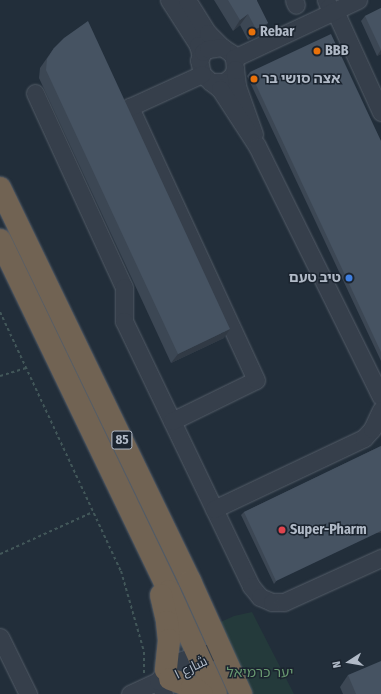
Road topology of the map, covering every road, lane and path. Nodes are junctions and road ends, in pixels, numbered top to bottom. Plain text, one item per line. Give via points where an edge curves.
1 (169, 0) edge
2 (187, 0) edge
3 (358, 0) edge
4 (330, 6) edge
5 (201, 56) junction
6 (230, 58) junction
7 (206, 78) junction
8 (35, 93) dead end
9 (381, 112) edge
10 (257, 146) junction
11 (0, 188) edge
12 (0, 240) edge
13 (0, 312) edge
14 (27, 368) junction
15 (0, 376) edge
16 (381, 397) edge
17 (381, 410) edge
18 (172, 420) junction
19 (214, 508) junction
20 (93, 512) junction
21 (0, 554) edge
22 (152, 555) junction
23 (381, 558) edge
24 (0, 637) edge
25 (222, 651) junction
26 (200, 659) junction
27 (155, 684) edge
28 (28, 694) edge
29 (202, 694) edge
30 (216, 694) edge
31 (241, 694) edge

1 - 5 street via 198,45
2 - 6 street via 208,33
3 - 4 street
4 - 6 street
4 - 9 street
5 - 6 street via 211,47
5 - 7 street via 199,65
6 - 7 street via 232,76 224,82
6 - 10 street
7 - 10 street via 220,89
7 - 18 street via 130,107 256,380
8 - 18 street via 124,287 124,321
10 - 16 street
11 - 25 highway, 85
12 - 22 highway, 85
13 - 14 path
14 - 15 path
14 - 20 path
17 - 19 street via 372,429 364,438
18 - 19 street
19 - 23 street via 251,586 260,597 272,602 284,602
20 - 21 path
20 - 27 path via 121,571
22 - 26 highway, 85
22 - 27 highway via 169,640
24 - 28 street
25 - 26 street
25 - 31 highway, 85
26 - 27 street via 180,661
26 - 30 highway, 85
27 - 29 highway via 192,687

